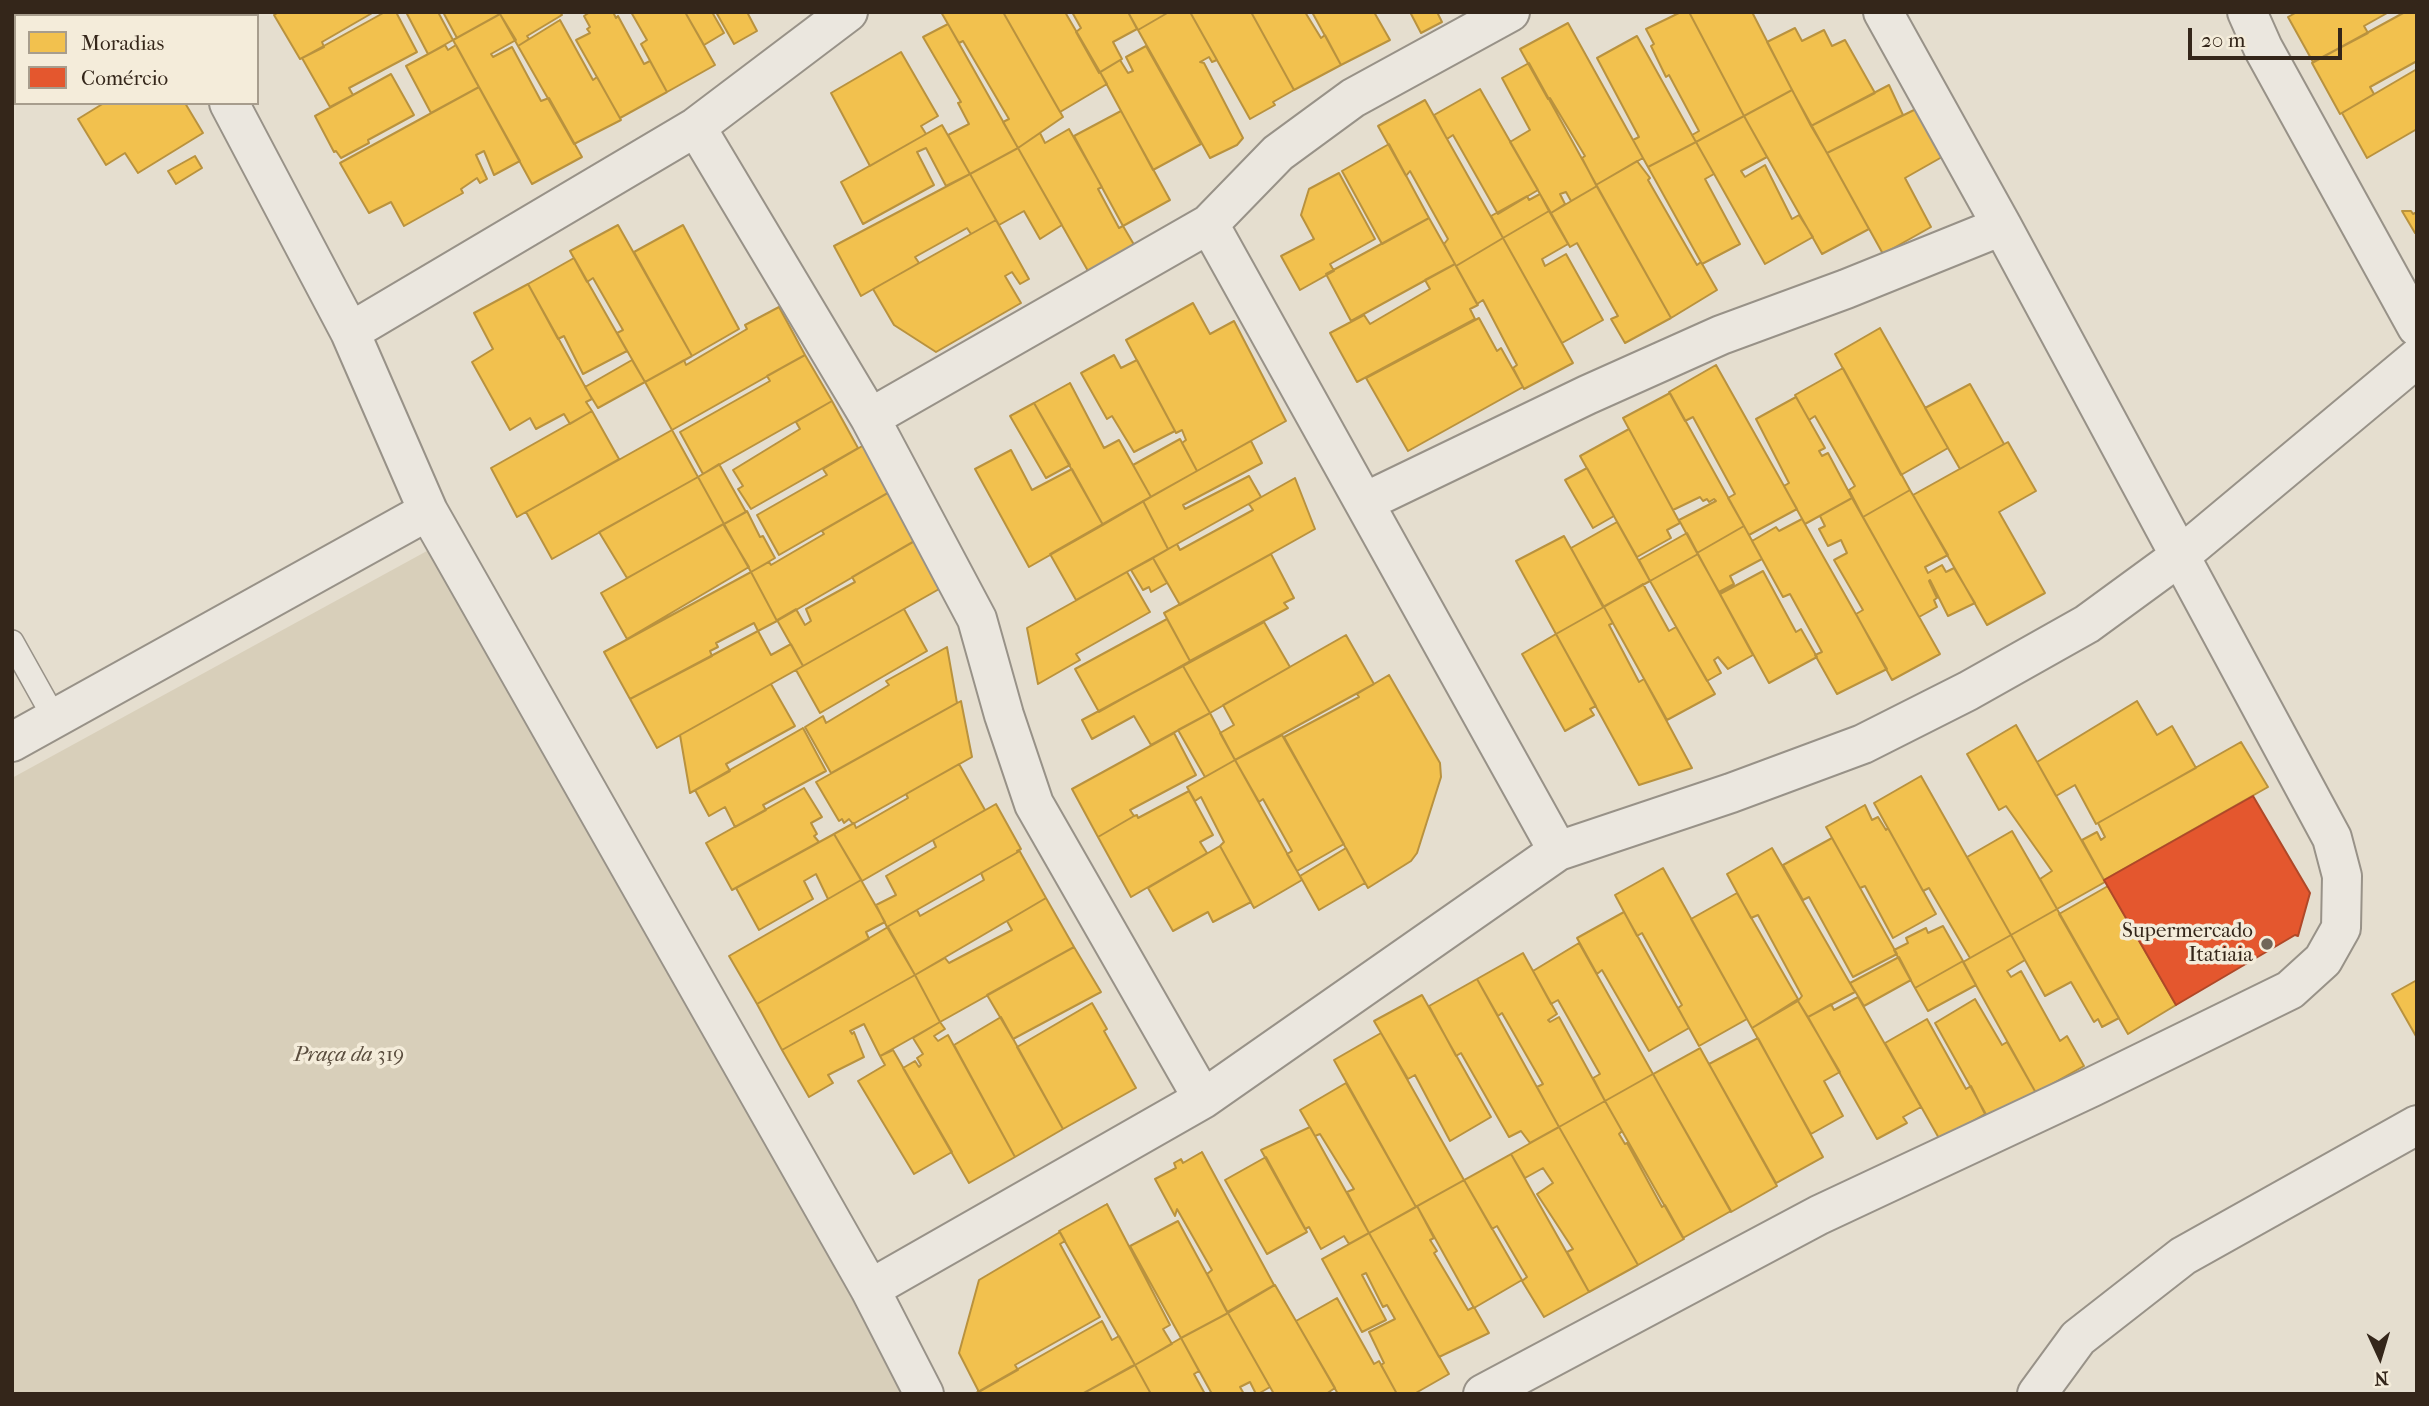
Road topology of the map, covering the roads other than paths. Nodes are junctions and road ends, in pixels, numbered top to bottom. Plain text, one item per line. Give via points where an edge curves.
1 (848, 12) edge
2 (1510, 12) edge
3 (1883, 12) edge
4 (2247, 12) edge
5 (230, 105) edge
6 (696, 127) junction
7 (1209, 225) junction
8 (2001, 226) junction
9 (2417, 327) edge
10 (349, 332) junction
11 (2417, 358) edge
12 (870, 418) junction
13 (1365, 502) junction
14 (428, 511) junction
15 (2179, 555) junction
16 (12, 642) edge
17 (55, 719) junction
18 (12, 742) edge
19 (1558, 851) junction
20 (1203, 1099) junction
21 (2417, 1125) edge
22 (870, 1289) junction
23 (924, 1394) edge
24 (1483, 1394) edge
25 (2037, 1394) edge

1 - 6 street
2 - 7 street via 1353,98 1278,153
3 - 8 street
4 - 9 street
5 - 10 street
6 - 10 street
6 - 12 street
7 - 12 street
7 - 13 street
8 - 13 street via 1721,335
8 - 15 street
10 - 14 street
11 - 15 street
12 - 20 street via 977,619 1034,804
13 - 19 street
14 - 17 street
14 - 22 street
15 - 19 street via 2087,624 1863,744
15 - 24 street via 2332,838 2342,876 2341,928 2323,960 2290,990 1819,1215
16 - 17 lane
17 - 18 street
19 - 20 street
20 - 22 street
21 - 25 street via 2183,1256 2078,1338
22 - 23 street

